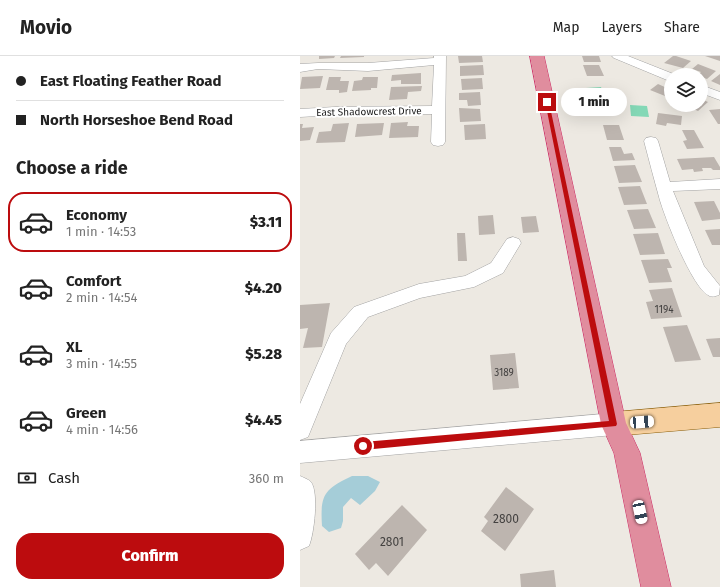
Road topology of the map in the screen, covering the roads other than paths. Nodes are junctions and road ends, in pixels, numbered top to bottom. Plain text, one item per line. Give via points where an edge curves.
1 (537, 56) edge
2 (618, 56) edge
3 (440, 58) edge
4 (300, 68) edge
5 (664, 74) edge
6 (708, 92) edge
7 (720, 96) edge
8 (439, 110) junction
9 (300, 113) edge
10 (438, 142) dead end
11 (651, 142) dead end
12 (720, 184) edge
13 (663, 187) junction
14 (513, 243) dead end
15 (713, 290) dead end
16 (720, 415) edge
17 (614, 424) junction
18 (300, 429) edge
19 (300, 452) edge
20 (300, 488) edge
21 (300, 537) edge
22 (656, 587) edge

1 - 17 highway
2 - 5 street
3 - 4 street via 374,67
3 - 8 street
6 - 7 street
8 - 9 street, East Shadowcrest Drive
8 - 10 street
11 - 13 street
12 - 13 street
13 - 15 street via 695,266
14 - 18 street via 498,268 468,282 419,291 361,312 338,339
16 - 17 main road
17 - 19 street
17 - 22 highway via 627,453
20 - 21 street via 303,491

